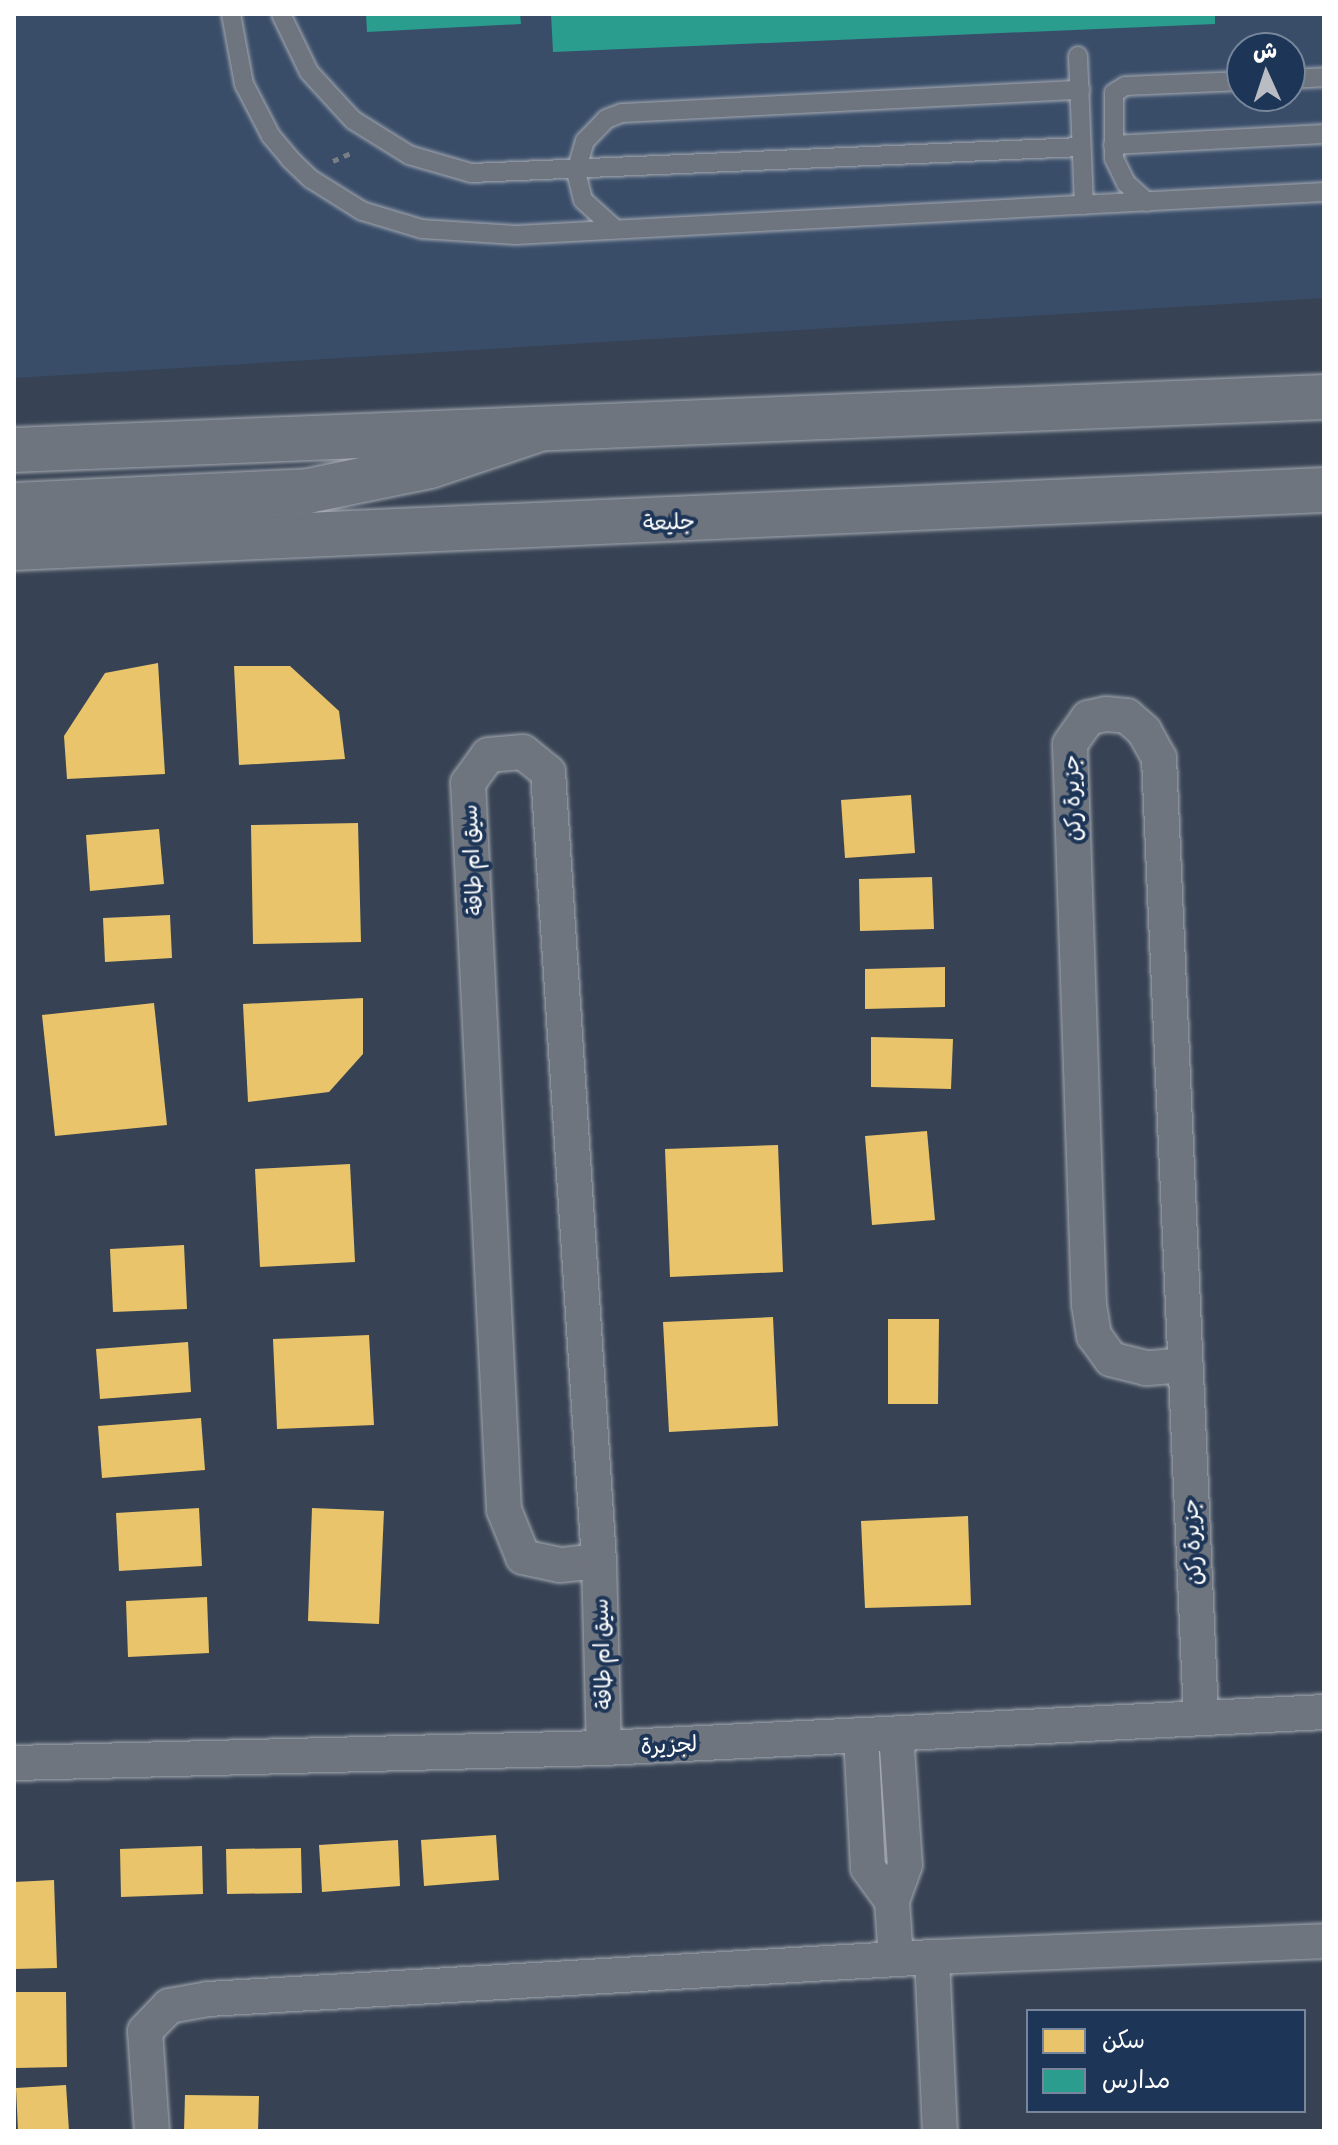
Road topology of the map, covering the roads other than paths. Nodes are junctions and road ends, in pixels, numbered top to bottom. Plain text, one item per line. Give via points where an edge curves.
1 (231, 14) edge
2 (281, 14) edge
3 (1078, 56) dead end
4 (1226, 82) edge
5 (1080, 90) junction
6 (1324, 134) edge
7 (1113, 145) junction
8 (1081, 147) junction
9 (576, 172) junction
10 (1324, 192) edge
11 (1147, 202) junction
12 (1084, 205) junction
13 (615, 229) junction
14 (1324, 397) edge
15 (537, 430) junction
16 (14, 450) edge
17 (1324, 490) edge
18 (14, 505) edge
19 (14, 548) edge
20 (1184, 1365) junction
21 (599, 1561) junction
22 (1324, 1712) edge
23 (1201, 1718) junction
24 (896, 1734) junction
25 (861, 1735) junction
26 (604, 1748) junction
27 (14, 1763) edge
28 (892, 1901) junction
29 (1324, 1941) edge
30 (932, 1957) junction
31 (896, 1959) junction
32 (152, 2131) edge
33 (940, 2131) edge

1 - 13 lane via 244,84 271,136 311,179 362,211 422,229 485,236
2 - 9 lane via 292,44 329,97 379,139 440,167 471,173
3 - 5 lane
4 - 7 lane via 1119,89 1111,105
5 - 8 lane
5 - 9 lane via 622,113 606,119 585,141
6 - 7 lane
7 - 11 lane via 1118,172
8 - 9 lane
8 - 12 lane
9 - 13 lane via 583,200
10 - 11 lane
11 - 12 lane
12 - 13 lane
14 - 15 main road
15 - 16 main road
15 - 18 main road via 430,466 308,491
17 - 19 main road, جليعة
20 - 20 street, جزيرة ركن via 1159,758 1144,731 1127,716 1106,714 1088,718 1070,744 1089,1305 1094,1336 1111,1359 1146,1368
20 - 23 street, جزيرة ركن
21 - 21 street, سيق ام طاقة via 548,772 523,752 488,755 468,783 504,1510 523,1557 560,1565
21 - 26 street, سيق ام طاقة
22 - 23 street, لجزيرة
23 - 24 street, لجزيرة
24 - 25 street, لجزيرة
24 - 28 street via 905,1865
25 - 26 street, لجزيرة
25 - 28 street via 868,1868
26 - 27 street, لجزيرة
28 - 31 street
29 - 30 street
30 - 31 street
30 - 33 street
31 - 32 street via 208,1999 169,2006 145,2031

